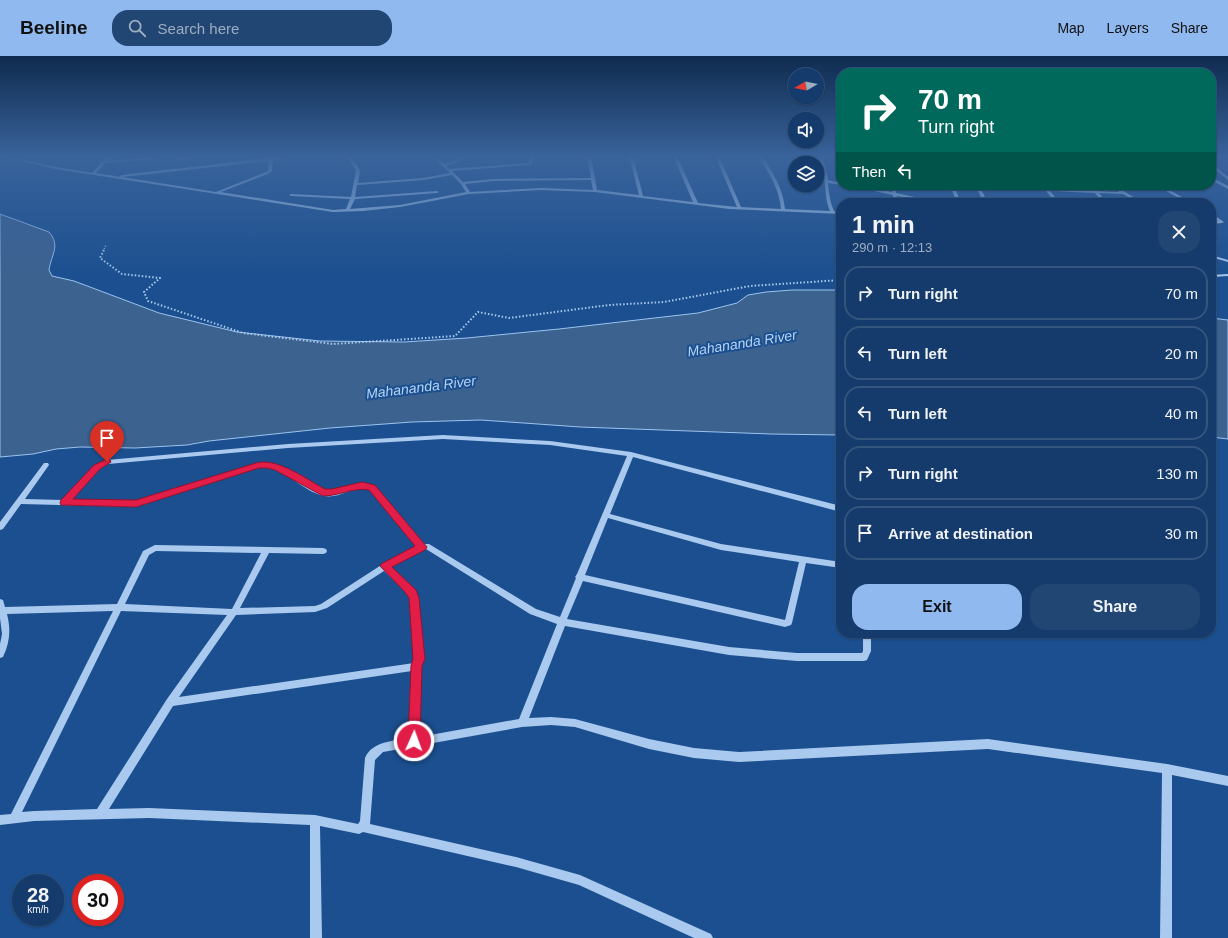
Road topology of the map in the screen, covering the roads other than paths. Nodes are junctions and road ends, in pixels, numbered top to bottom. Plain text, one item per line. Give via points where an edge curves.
1 (243, 197) edge
2 (335, 197) edge
3 (364, 197) edge
4 (447, 197) edge
5 (649, 197) edge
6 (693, 197) edge
7 (734, 197) edge
8 (782, 197) edge
9 (826, 197) edge
10 (352, 198) junction
11 (696, 204) junction
12 (739, 208) junction
13 (783, 210) junction
14 (347, 211) junction
15 (832, 212) junction
16 (836, 212) edge
17 (1216, 218) edge
18 (1216, 223) edge
19 (1216, 257) edge
20 (1228, 261) edge
21 (1228, 275) edge
22 (1216, 276) edge
23 (631, 454) junction
24 (46, 465) dead end
25 (19, 501) junction
26 (64, 503) junction
27 (836, 508) edge
28 (605, 515) junction
29 (0, 527) edge
30 (422, 547) junction
31 (266, 551) junction
32 (323, 551) dead end
33 (803, 560) junction
34 (836, 565) edge
35 (385, 566) junction
36 (579, 577) junction
37 (0, 602) edge
38 (118, 607) junction
39 (1, 611) edge
40 (234, 612) junction
41 (562, 622) junction
42 (867, 638) edge
43 (0, 654) edge
44 (416, 666) junction
45 (170, 702) junction
46 (522, 723) junction
47 (414, 741) junction
48 (1166, 769) junction
49 (1228, 781) edge
50 (99, 815) junction
51 (14, 818) junction
52 (0, 820) edge
53 (315, 820) junction
54 (362, 827) junction
55 (316, 938) edge
56 (707, 938) edge
57 (1166, 938) edge

1 - 14 street
2 - 10 street
3 - 10 street
4 - 14 street via 400,206
5 - 11 street
6 - 11 street
7 - 12 street
8 - 13 street
9 - 15 street
10 - 14 street
11 - 12 street
12 - 13 street
13 - 15 street
15 - 16 street
17 - 18 street via 1222,222
19 - 20 street
21 - 22 street
23 - 26 street via 550,443 443,438 280,447 107,462 97,467
23 - 27 street
23 - 28 street
24 - 25 street
25 - 26 street
25 - 29 street
26 - 30 street via 136,504 259,465 267,465 277,467 323,492 369,486
28 - 33 street via 721,547
28 - 36 street
30 - 35 street
30 - 41 street via 427,547 533,612
31 - 32 street
31 - 38 street via 151,549 146,553
31 - 40 street
33 - 34 street
33 - 36 street via 788,623 785,624
35 - 40 street via 324,606 315,609
35 - 44 street via 412,593 419,659
36 - 41 street
37 - 39 street
38 - 39 street
38 - 40 street
38 - 51 street
39 - 43 street via 7,633
40 - 45 street
41 - 42 street via 729,651 797,657 864,657 867,651
41 - 46 street
44 - 45 street
44 - 47 street
45 - 50 street
46 - 47 street
46 - 48 street via 575,722 649,744 694,754 739,757 988,744
47 - 54 street via 381,748 370,758 365,824
48 - 49 street
48 - 57 street
50 - 51 street
50 - 53 street via 149,813
51 - 52 street
53 - 54 street via 359,829
53 - 55 street
54 - 56 street via 516,862 580,880

